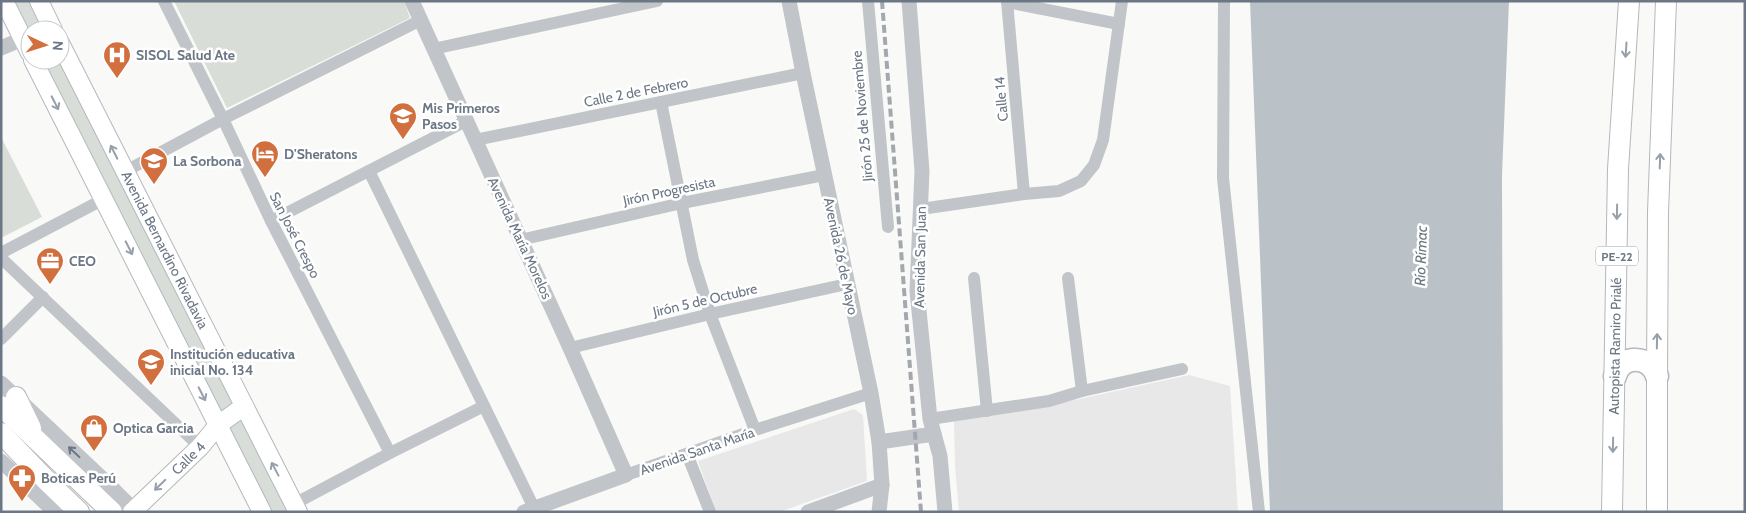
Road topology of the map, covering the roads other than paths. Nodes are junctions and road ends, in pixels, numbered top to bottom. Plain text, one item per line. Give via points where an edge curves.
1 (4, 1) edge
2 (39, 1) edge
3 (164, 1) edge
4 (412, 1) edge
5 (657, 1) edge
6 (789, 1) edge
7 (868, 1) edge
8 (909, 1) edge
9 (1122, 1) edge
10 (1224, 1) edge
11 (1629, 1) edge
12 (1666, 1) edge
13 (1007, 2) edge
14 (48, 20) edge
15 (419, 21) junction
16 (1119, 24) junction
17 (20, 34) edge
18 (20, 46) edge
19 (1, 48) edge
20 (433, 49) junction
21 (70, 63) edge
22 (38, 70) edge
23 (803, 73) junction
24 (661, 102) junction
25 (223, 119) junction
26 (466, 121) junction
27 (475, 140) junction
28 (369, 170) junction
29 (124, 172) junction
30 (824, 174) junction
31 (1024, 194) junction
32 (104, 199) junction
33 (682, 204) junction
34 (921, 209) junction
35 (271, 221) junction
36 (888, 227) dead end
37 (520, 240) junction
38 (1, 253) edge
39 (1, 258) edge
40 (974, 278) dead end
41 (1068, 278) dead end
42 (848, 284) junction
43 (43, 297) junction
44 (710, 314) junction
45 (1, 339) edge
46 (570, 348) junction
47 (1182, 369) dead end
48 (1614, 376) junction
49 (1656, 376) junction
50 (1, 383) edge
51 (1082, 391) junction
52 (871, 393) junction
53 (9, 402) edge
54 (484, 406) junction
55 (243, 407) junction
56 (987, 411) junction
57 (930, 419) junction
58 (218, 425) junction
59 (755, 430) junction
60 (1, 433) edge
61 (934, 434) junction
62 (879, 442) junction
63 (200, 447) junction
64 (1, 448) edge
65 (390, 453) junction
66 (688, 454) junction
67 (23, 455) junction
68 (1, 461) edge
69 (626, 475) junction
70 (882, 485) junction
71 (296, 508) edge
72 (529, 510) edge
73 (134, 511) edge
74 (55, 512) edge
75 (80, 512) edge
76 (112, 512) edge
77 (262, 512) edge
78 (710, 512) edge
79 (808, 512) edge
80 (878, 512) edge
81 (945, 512) edge
82 (1259, 512) edge
83 (1612, 512) edge
84 (1657, 512) edge

1 - 17 main road
2 - 14 main road
3 - 25 street, San José Crespo
4 - 15 street, Avenida María Morelos
5 - 20 street
6 - 23 street, Avenida 26 de Mayo
7 - 36 street, Jirón 25 de Noviembre
8 - 34 street, Avenida San Juan via 922,171
9 - 16 street
10 - 82 street via 1223,178
11 -> 48 main road, Autopista Ramiro Prialé / PE-22 via 1618,169
49 -> 12 main road, PE-22
13 - 16 street
13 - 31 street, Calle 14
15 - 20 street, Avenida María Morelos
15 - 25 street
16 - 31 street via 1103,140 1094,165 1081,181 1059,191
18 - 19 street
20 - 26 street, Avenida María Morelos
29 -> 21 main road, Avenida Bernardino Rivadavia
22 -> 32 main road
23 - 24 street, Calle 2 de Febrero
23 - 30 street, Avenida 26 de Mayo
24 - 27 street, Calle 2 de Febrero
24 - 33 street
25 - 29 street
25 - 35 street, San José Crespo
26 - 27 street, Avenida María Morelos
26 - 28 street
27 - 37 street, Avenida María Morelos
28 - 35 street
28 - 54 street
29 - 55 main road, Avenida Bernardino Rivadavia
30 - 33 street, Jirón Progresista
30 - 42 street, Avenida 26 de Mayo
31 - 34 street
32 - 38 street
32 -> 58 main road
33 - 37 street, Jirón Progresista
33 - 44 street via 693,260
34 - 57 street, Avenida San Juan via 917,291
35 - 65 street, San José Crespo
37 - 46 street, Avenida María Morelos
39 - 43 street
40 - 56 street
41 - 51 street
42 - 44 street, Jirón 5 de Octubre
42 - 52 street, Avenida 26 de Mayo
43 - 45 street
43 - 63 street
44 - 46 street, Jirón 5 de Octubre
44 - 59 street
46 - 69 street, Avenida María Morelos
47 - 51 street
48 - 49 highway via 1624,363 1636,359 1651,365
48 -> 83 main road, Autopista Ramiro Prialé / PE-22
49 - 84 main road, PE-22
50 - 53 street
51 - 56 street via 1049,402
52 - 59 street, Avenida Santa María
52 - 62 street, Avenida 26 de Mayo
73 -> 53 street
53 - 76 main road via 36,439
54 - 65 street
54 - 72 street
55 - 58 main road, Calle 4
71 -> 55 main road, Avenida Bernardino Rivadavia
56 - 57 street
57 - 61 street, Avenida San Juan
58 - 63 main road, Calle 4
58 - 77 main road
59 - 66 street, Avenida Santa María
60 - 67 main road
61 - 62 street
61 - 81 street, Avenida San Juan via 940,456
62 - 70 street, Avenida 26 de Mayo
63 -> 73 main road, Calle 4
64 - 67 main road
65 - 71 street
66 - 69 street, Avenida Santa María
66 - 78 street
67 - 75 main road
68 - 74 street
69 - 72 street, Avenida Santa María
70 - 79 street
70 - 80 street, Avenida 26 de Mayo

